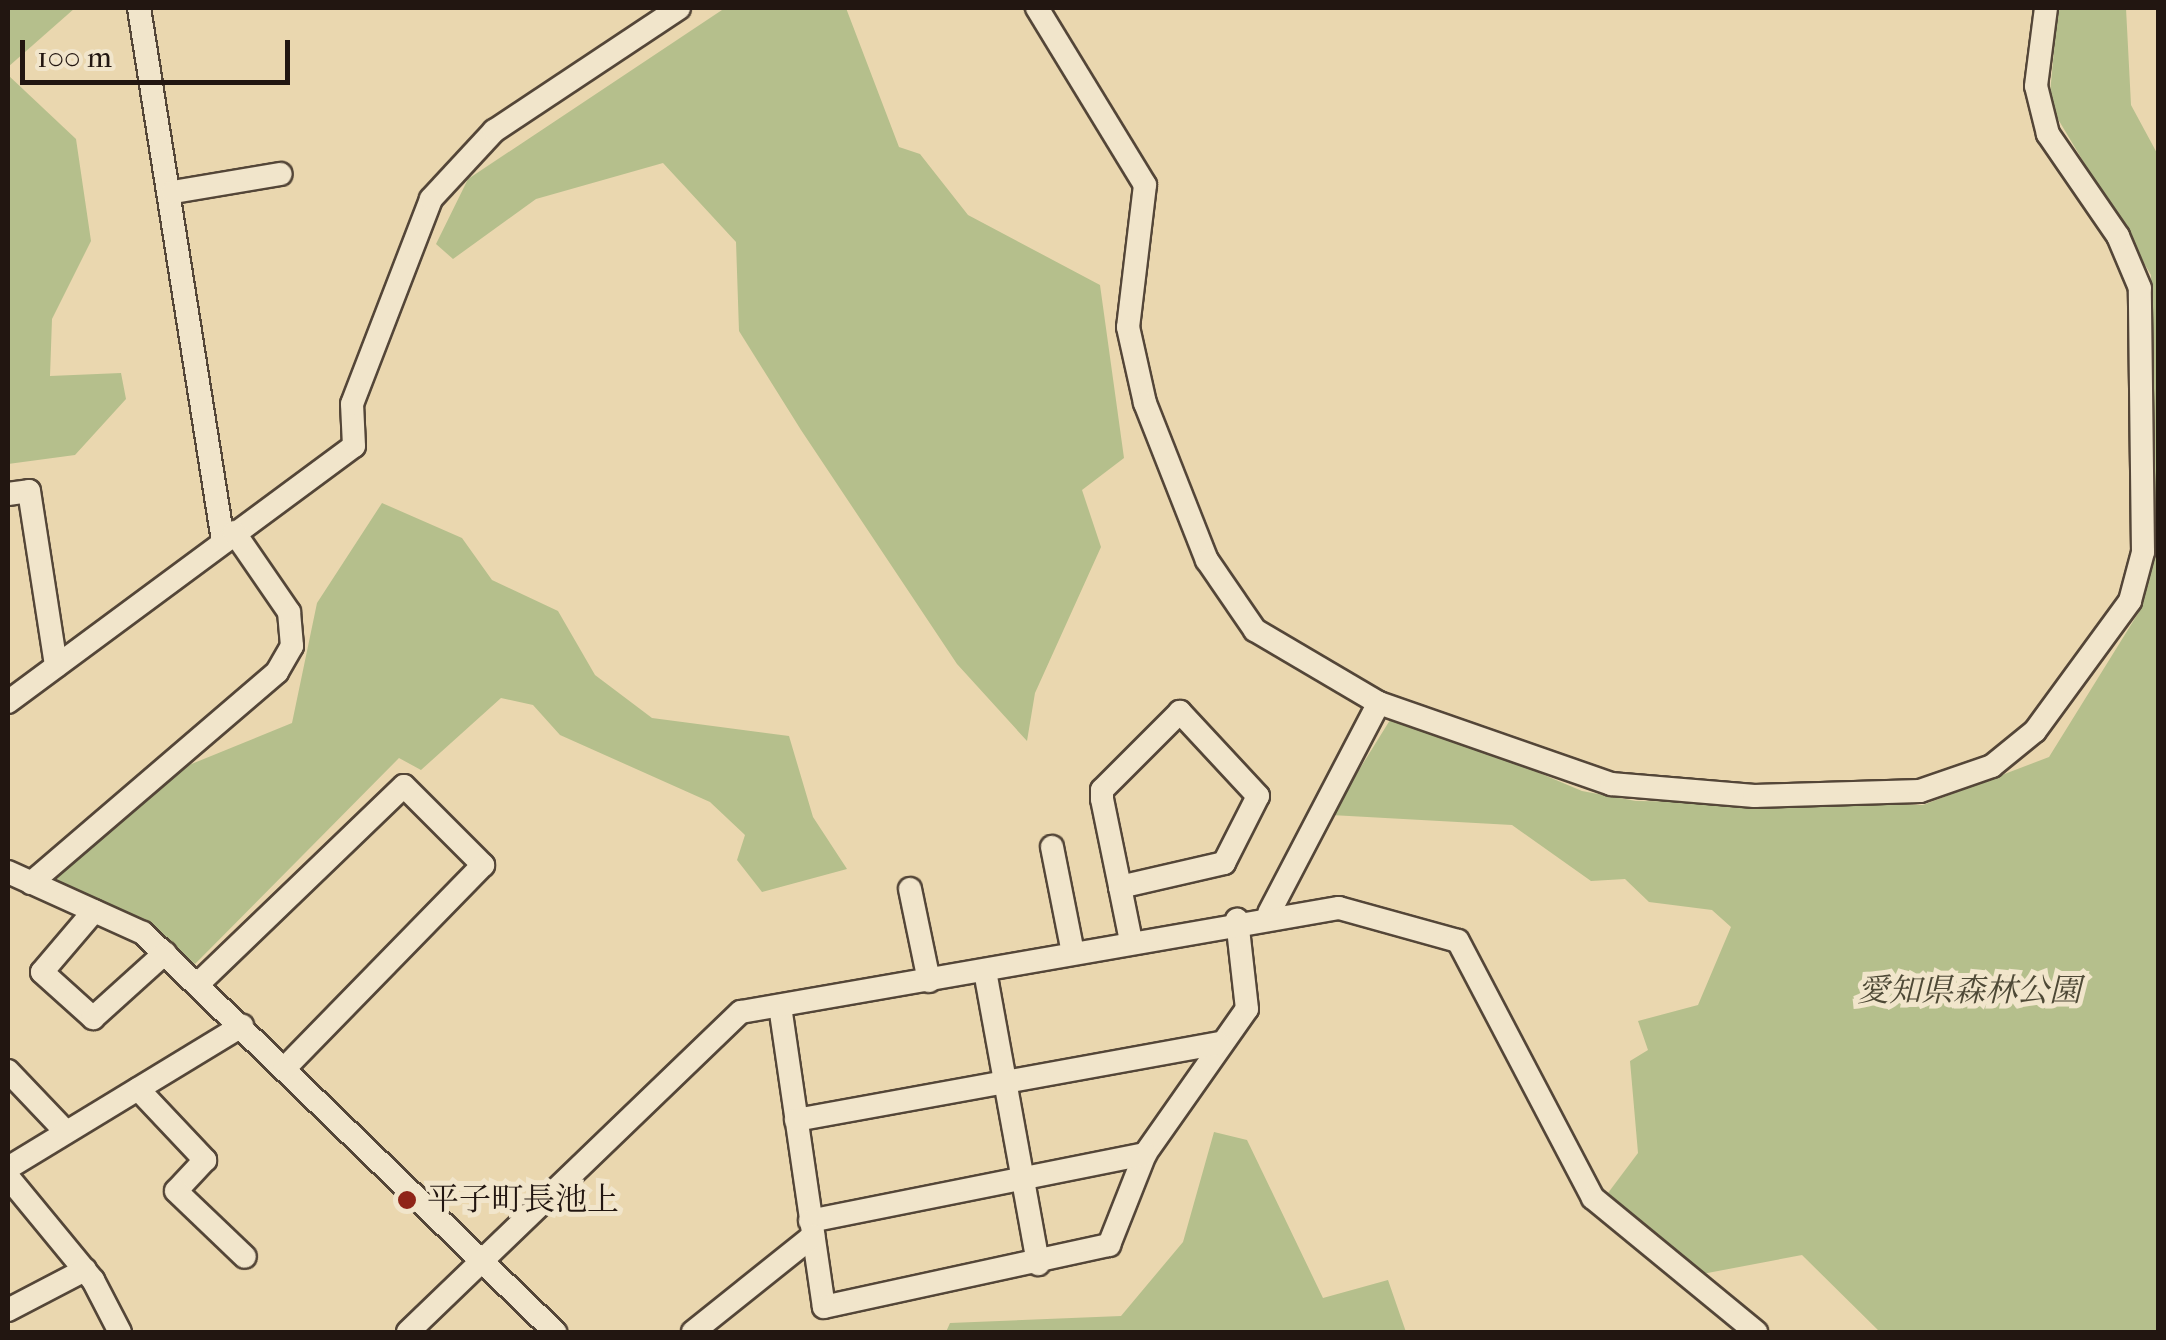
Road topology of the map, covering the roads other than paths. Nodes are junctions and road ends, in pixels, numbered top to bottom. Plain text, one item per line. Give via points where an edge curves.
1 (139, 8) edge
2 (679, 8) edge
3 (1037, 8) edge
4 (2046, 8) edge
5 (280, 174) dead end
6 (173, 192) junction
7 (8, 494) edge
8 (228, 536) junction
9 (56, 666) junction
10 (8, 702) edge
11 (1380, 702) junction
12 (1052, 847) dead end
13 (8, 872) edge
14 (31, 884) junction
15 (1120, 886) junction
16 (910, 889) dead end
17 (94, 911) junction
18 (1269, 913) junction
19 (1237, 920) junction
20 (1131, 941) junction
21 (165, 953) junction
22 (1072, 953) junction
23 (985, 971) junction
24 (929, 980) junction
25 (199, 983) junction
26 (780, 1006) junction
27 (242, 1026) junction
28 (1218, 1043) junction
29 (285, 1068) junction
30 (8, 1071) edge
31 (1004, 1078) junction
32 (138, 1089) junction
33 (796, 1120) junction
34 (66, 1132) junction
35 (1145, 1154) junction
36 (8, 1168) edge
37 (8, 1176) edge
38 (1023, 1180) junction
39 (812, 1228) junction
40 (245, 1257) dead end
41 (482, 1259) junction
42 (1038, 1264) junction
43 (85, 1270) junction
44 (8, 1310) edge
45 (120, 1332) edge
46 (408, 1332) edge
47 (555, 1332) edge
48 (693, 1332) edge
49 (1756, 1332) edge

1 - 6 street
2 - 8 street via 494,131 431,199 352,404 354,446
3 - 11 street via 1145,185 1128,327 1146,404 1207,560 1255,630
4 - 11 street via 2036,86 2048,134 2118,236 2140,288 2143,552 2130,601 2035,731 1992,766 1920,791 1754,796 1611,784
5 - 6 street
6 - 8 street
7 - 9 street via 29,491
8 - 9 street
8 - 14 street via 289,612 292,646 277,672
9 - 10 street
11 - 18 street
12 - 22 street
13 - 14 street
14 - 17 street
15 - 15 street via 1102,790 1180,712 1258,796 1224,863
15 - 20 street
16 - 24 street
17 - 21 street
17 - 21 street via 42,972 94,1018
18 - 19 street
18 - 49 street via 1339,908 1458,940 1493,992 1593,1198
19 - 20 street
19 - 28 street via 1247,1009
20 - 22 street
21 - 25 street
22 - 23 street
23 - 24 street
23 - 31 street
24 - 26 street
25 - 27 street
25 - 29 street via 404,786 483,865
26 - 33 street
26 - 41 street via 725,1021
27 - 29 street
27 - 32 street
28 - 31 street
28 - 35 street
29 - 41 street
30 - 34 street
31 - 33 street
31 - 38 street
32 - 34 street
32 - 40 street via 205,1160 176,1191
33 - 39 street
34 - 36 street
35 - 38 street
35 - 42 street via 1109,1245
37 - 43 street
38 - 39 street
38 - 42 street
39 - 42 street via 824,1308
39 - 48 street
41 - 46 street
41 - 47 street
43 - 44 street
43 - 45 street

